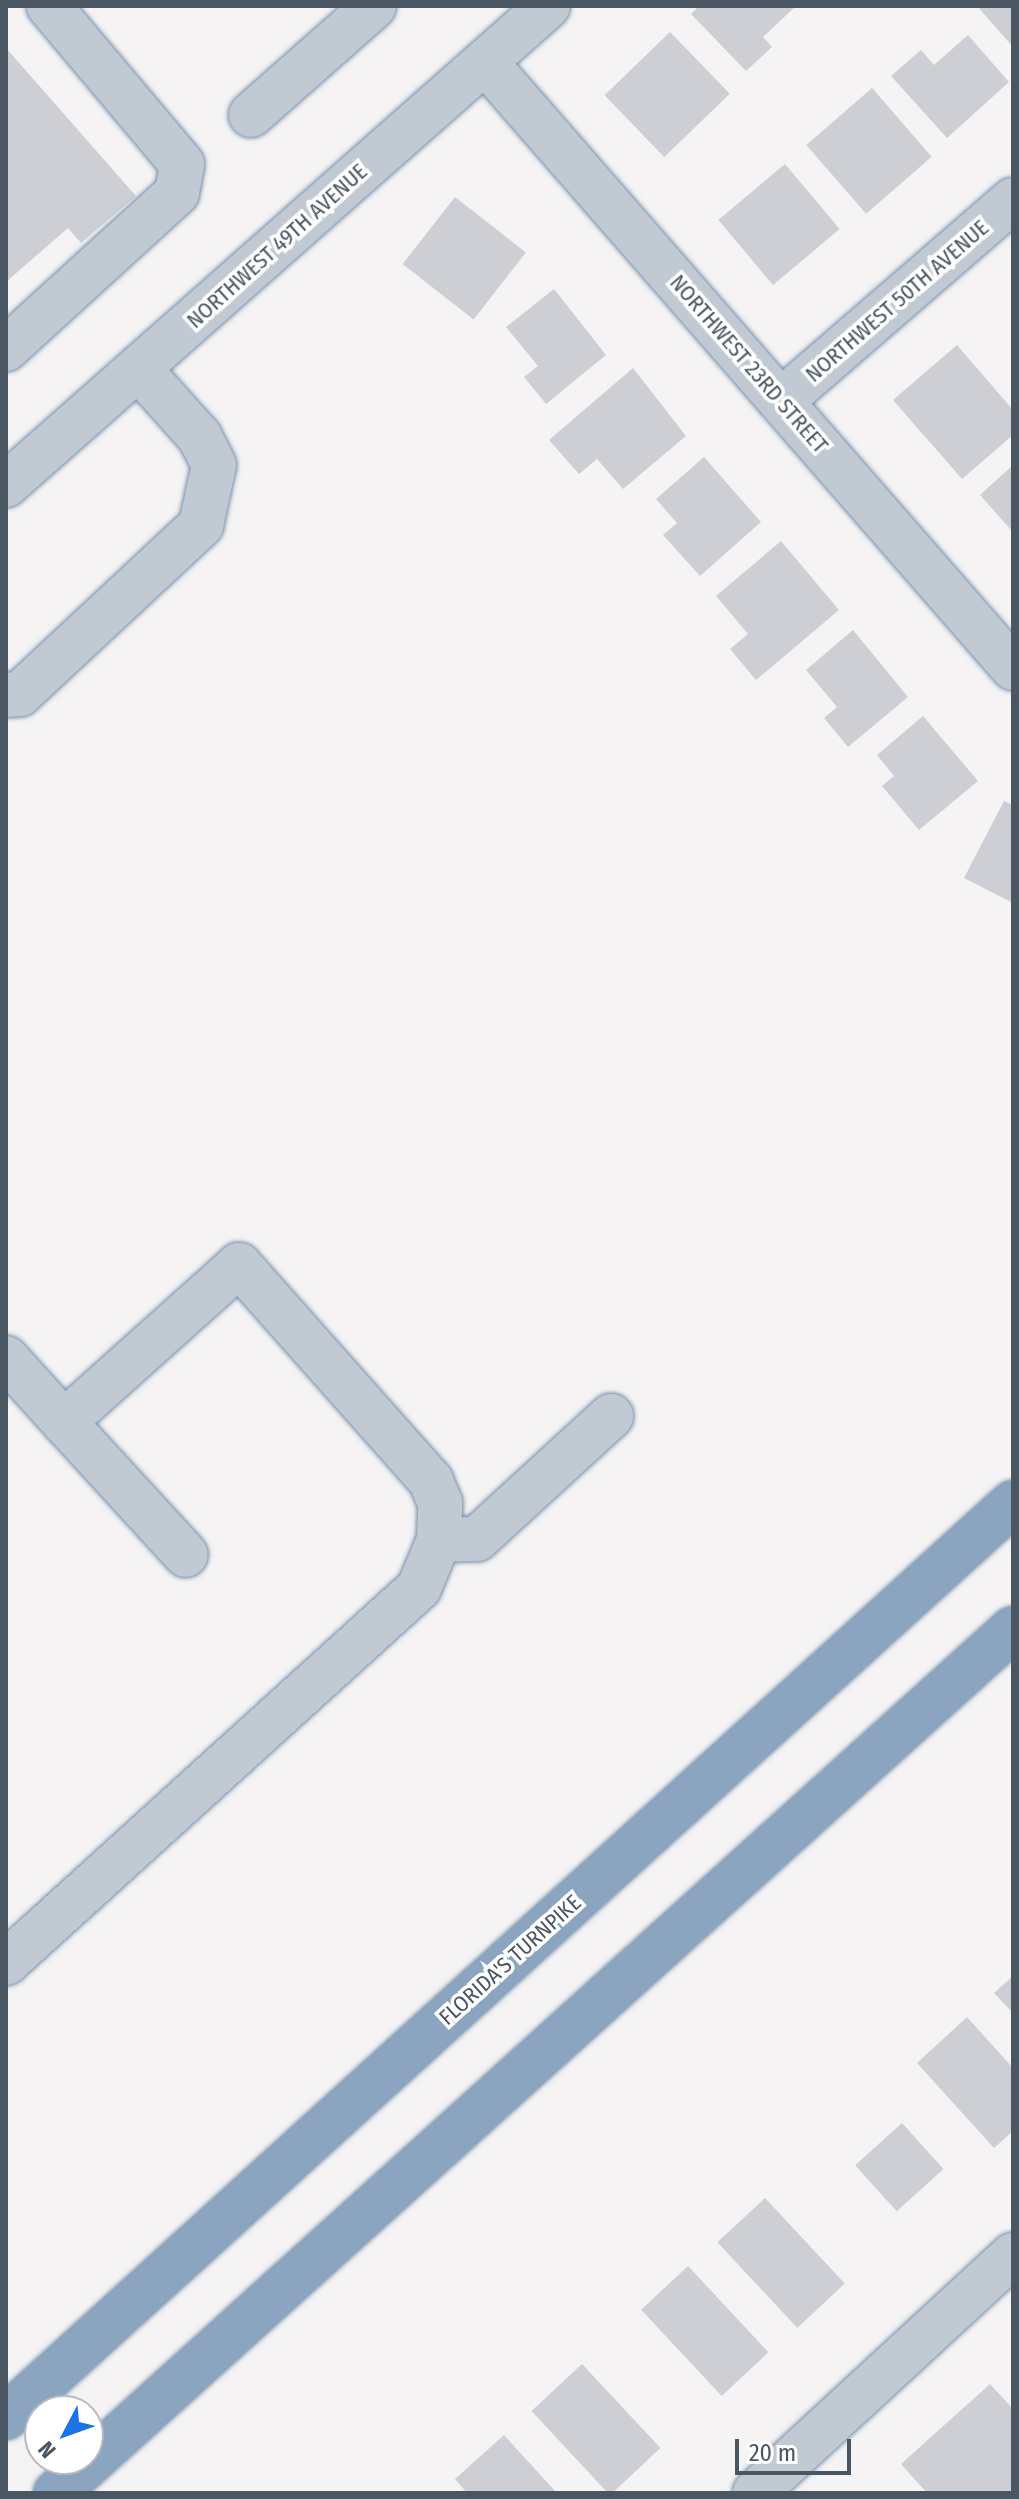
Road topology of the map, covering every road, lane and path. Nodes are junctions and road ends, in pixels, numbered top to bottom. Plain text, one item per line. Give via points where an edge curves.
1 (49, 6) edge
2 (374, 6) edge
3 (548, 6) edge
4 (485, 62) junction
5 (251, 115) dead end
6 (1013, 200) edge
7 (6, 349) edge
8 (138, 368) junction
9 (781, 401) junction
10 (6, 485) edge
11 (1013, 668) edge
12 (6, 695) edge
13 (6, 1358) edge
14 (611, 1416) dead end
15 (64, 1422) junction
16 (1013, 1503) edge
17 (439, 1540) junction
18 (186, 1555) dead end
19 (1013, 1629) edge
20 (6, 1963) edge
21 (1009, 2267) edge
22 (6, 2417) edge
23 (56, 2493) edge
24 (755, 2493) edge

1 - 7 street via 182,164 177,193
2 - 5 street
3 - 4 street, NORTHWEST 49TH AVENUE
4 - 8 street, NORTHWEST 49TH AVENUE
4 - 9 street, NORTHWEST 23RD STREET
6 - 9 street, NORTHWEST 50TH AVENUE
8 - 10 street, NORTHWEST 49TH AVENUE
8 - 12 street via 199,436 214,465 201,525 20,694
9 - 11 street, NORTHWEST 23RD STREET
13 - 15 street
14 - 17 street via 477,1539
15 - 17 street via 239,1265 431,1481 440,1503
15 - 18 street
16 - 22 highway, FLORIDA'S TURNPIKE
17 - 20 street via 419,1588
19 - 23 highway
21 - 24 street

